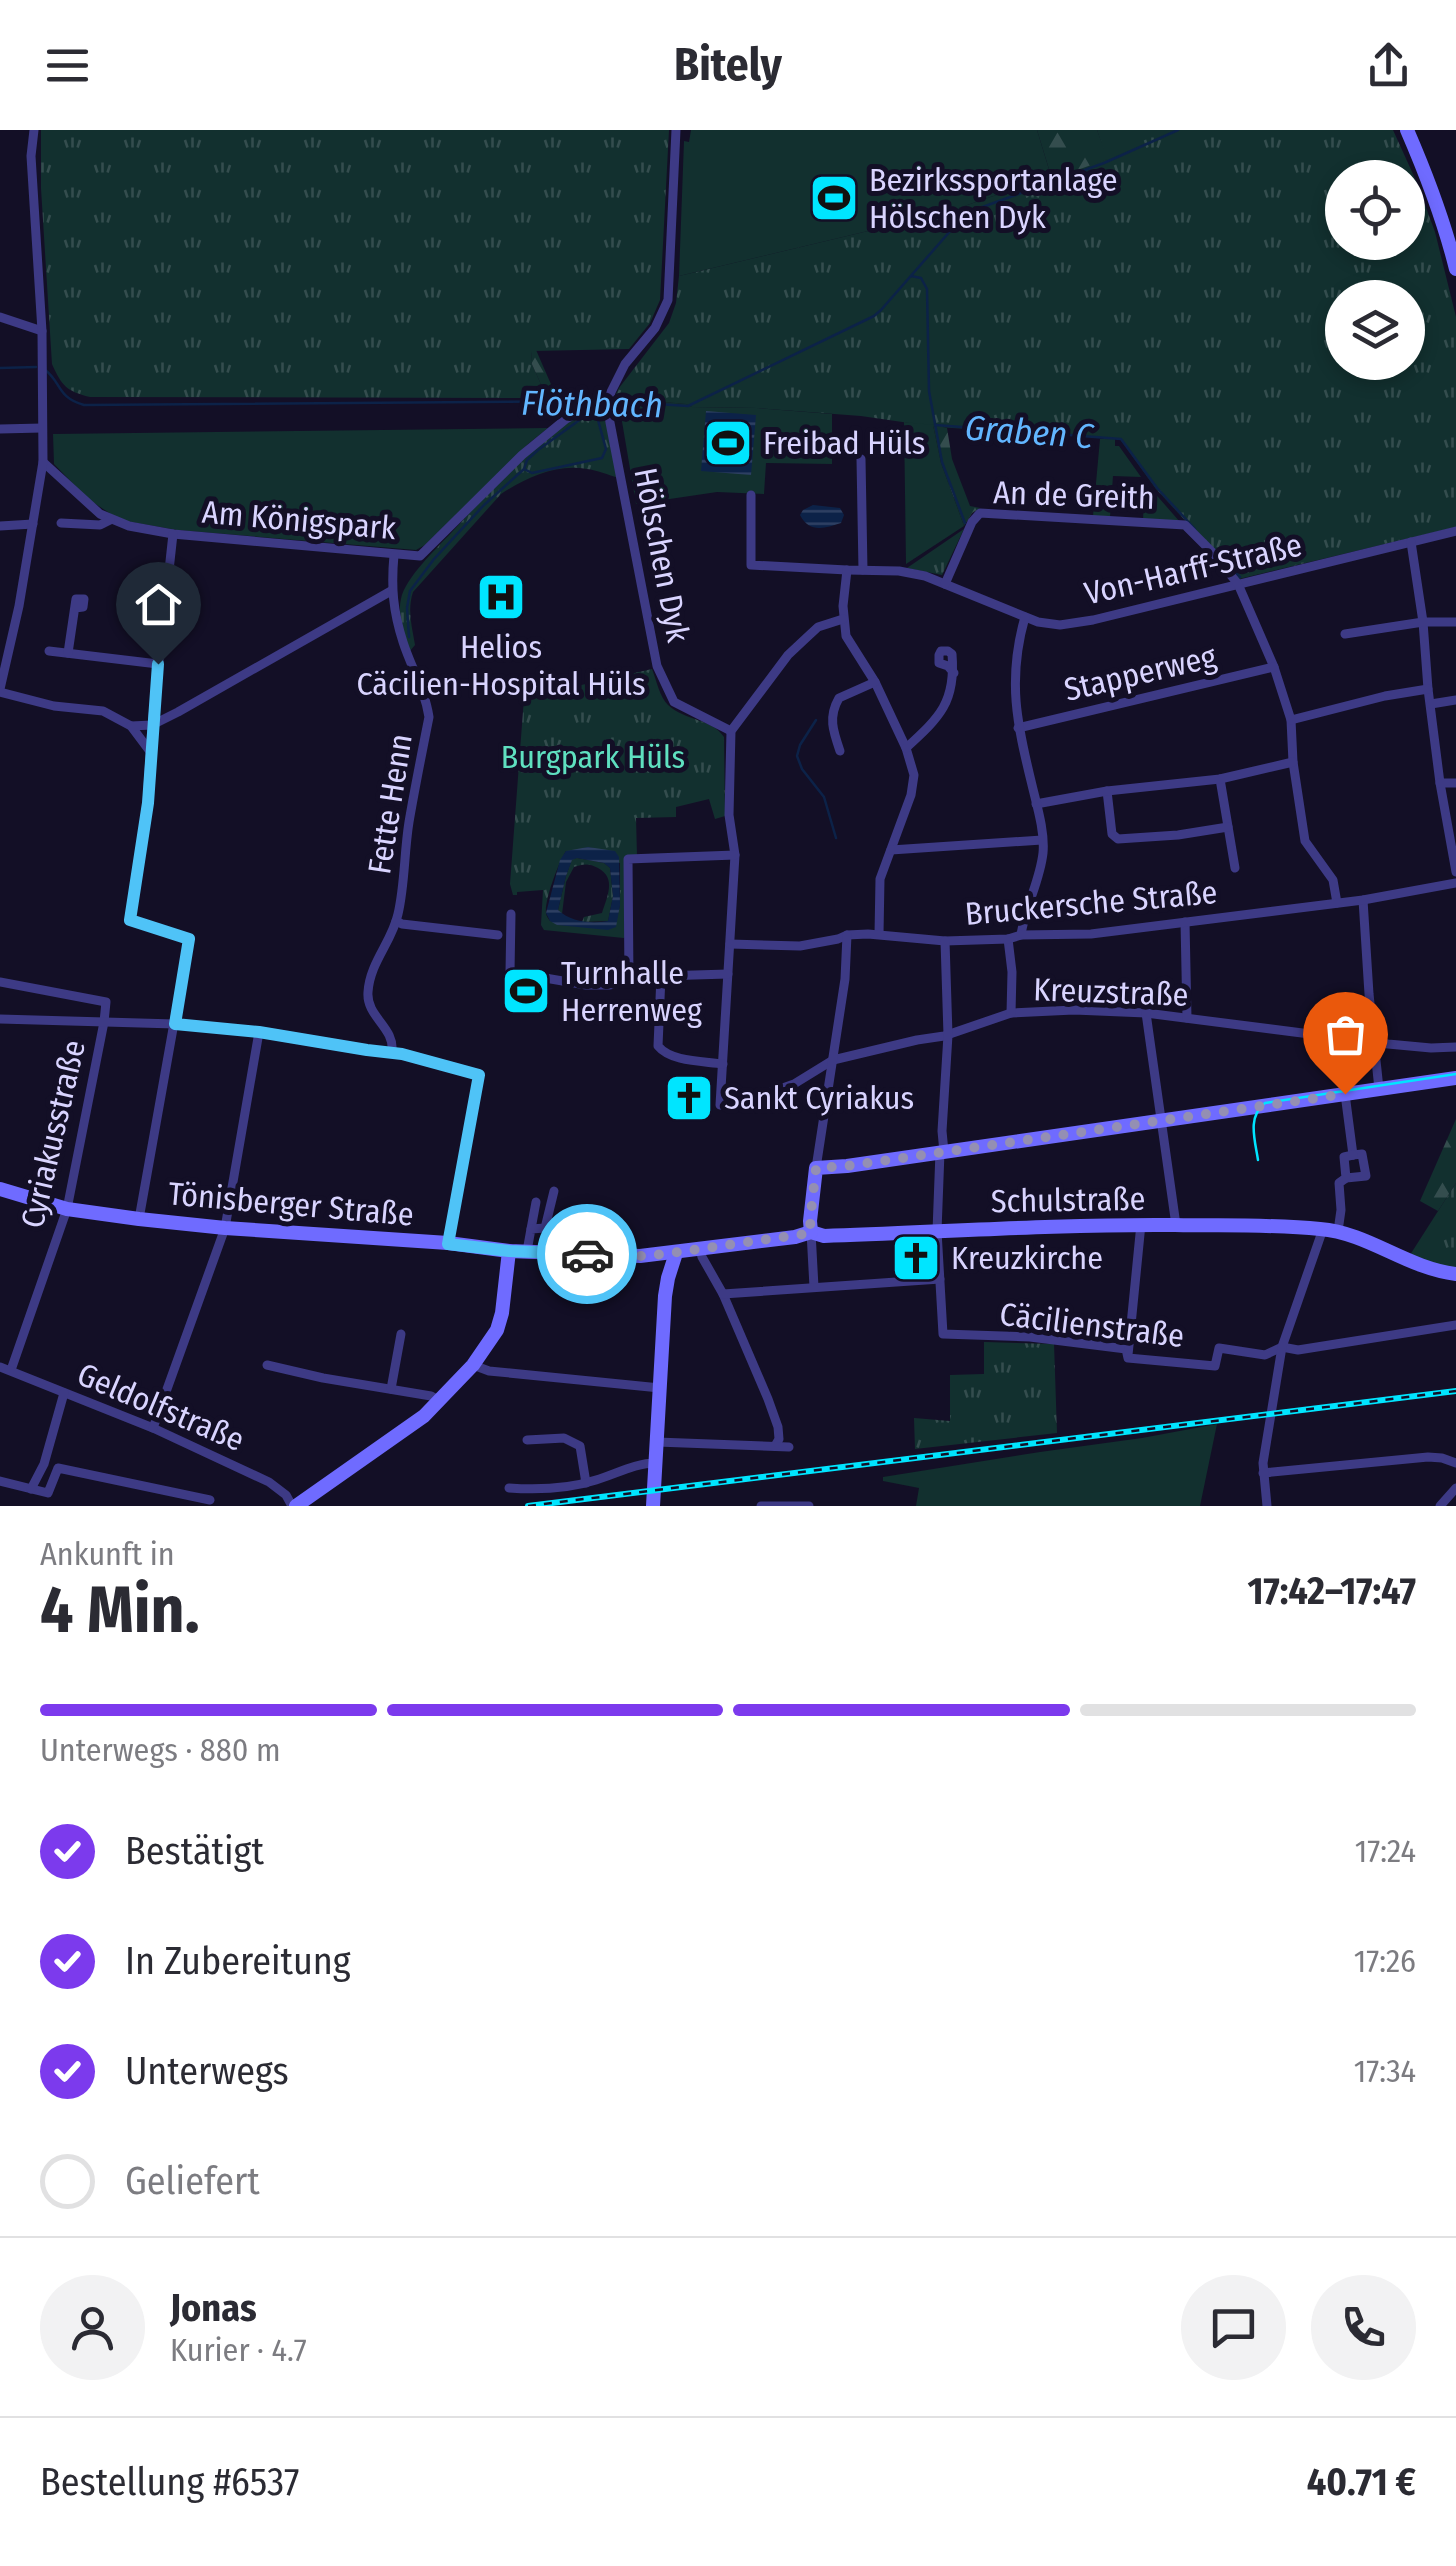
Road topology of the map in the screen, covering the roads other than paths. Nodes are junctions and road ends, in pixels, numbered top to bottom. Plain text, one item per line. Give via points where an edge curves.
1 (34, 130) edge
2 (676, 130) edge
3 (1407, 130) edge
4 (1456, 269) edge
5 (0, 317) edge
6 (42, 331) junction
7 (608, 402) junction
8 (42, 428) junction
9 (0, 430) edge
10 (861, 459) dead end
11 (43, 462) junction
12 (751, 495) dead end
13 (110, 520) junction
14 (33, 524) junction
15 (61, 524) dead end
16 (0, 526) edge
17 (1456, 531) edge
18 (174, 534) junction
19 (1411, 542) junction
20 (394, 556) junction
21 (847, 570) junction
22 (862, 570) junction
23 (945, 584) junction
24 (1238, 584) junction
25 (391, 591) junction
26 (74, 608) dead end
27 (1025, 618) junction
28 (843, 619) junction
29 (1423, 622) junction
30 (1456, 622) edge
31 (1345, 634) dead end
32 (49, 651) dead end
33 (68, 653) junction
34 (158, 664) junction
35 (1274, 667) junction
36 (954, 673) dead end
37 (875, 682) junction
38 (1428, 689) junction
39 (0, 690) edge
40 (1456, 700) edge
41 (1431, 704) junction
42 (1291, 720) junction
43 (152, 725) junction
44 (130, 726) junction
45 (1018, 728) junction
46 (731, 731) junction
47 (906, 748) junction
48 (840, 751) dead end
49 (152, 754) junction
50 (1292, 762) junction
51 (1220, 779) junction
52 (1440, 783) junction
53 (1456, 783) edge
54 (1107, 792) junction
55 (1036, 804) junction
56 (1228, 827) junction
57 (1042, 840) junction
58 (891, 850) junction
59 (735, 856) junction
60 (1236, 868) dead end
61 (1456, 872) edge
62 (1456, 884) edge
63 (1363, 900) junction
64 (1337, 903) junction
65 (511, 914) dead end
66 (396, 922) junction
67 (1186, 922) junction
68 (879, 934) junction
69 (498, 935) dead end
70 (847, 935) junction
71 (1020, 935) junction
72 (1008, 939) junction
73 (945, 941) junction
74 (730, 944) junction
75 (728, 974) junction
76 (661, 976) junction
77 (629, 980) junction
78 (0, 982) edge
79 (1011, 1013) junction
80 (1146, 1013) junction
81 (1187, 1018) junction
82 (0, 1019) edge
83 (104, 1022) junction
84 (175, 1024) junction
85 (259, 1032) junction
86 (948, 1035) junction
87 (1373, 1043) junction
88 (1456, 1047) edge
89 (392, 1052) junction
90 (833, 1060) junction
91 (722, 1064) junction
92 (1456, 1078) edge
93 (1379, 1089) junction
94 (1345, 1094) junction
95 (1161, 1119) junction
96 (942, 1152) junction
97 (1353, 1155) junction
98 (816, 1168) junction
99 (1346, 1178) junction
100 (0, 1189) edge
101 (554, 1191) dead end
102 (536, 1202) dead end
103 (67, 1209) junction
104 (139, 1219) junction
105 (1141, 1224) junction
106 (1176, 1225) junction
107 (226, 1228) junction
108 (531, 1229) junction
109 (1330, 1230) junction
110 (811, 1232) junction
111 (937, 1232) junction
112 (448, 1244) junction
113 (700, 1250) junction
114 (509, 1251) junction
115 (527, 1251) junction
116 (676, 1253) junction
117 (640, 1256) junction
118 (1456, 1274) edge
119 (668, 1278) junction
120 (940, 1279) junction
121 (814, 1288) junction
122 (723, 1294) junction
123 (1456, 1325) edge
124 (402, 1334) dead end
125 (1282, 1347) junction
126 (1128, 1358) junction
127 (266, 1365) dead end
128 (473, 1365) junction
129 (0, 1367) edge
130 (12, 1370) junction
131 (660, 1388) junction
132 (391, 1389) junction
133 (64, 1393) junction
134 (440, 1401) junction
135 (153, 1428) junction
136 (528, 1440) dead end
137 (657, 1442) junction
138 (775, 1446) junction
139 (789, 1446) dead end
140 (656, 1463) junction
141 (1456, 1463) edge
142 (44, 1464) junction
143 (58, 1468) junction
144 (1263, 1472) junction
145 (0, 1481) edge
146 (586, 1483) junction
147 (509, 1488) dead end
148 (1456, 1488) edge
149 (31, 1489) junction
150 (210, 1500) dead end
151 (294, 1506) edge
152 (653, 1506) edge
153 (760, 1506) edge
154 (809, 1506) edge
155 (1267, 1506) edge
156 (1440, 1506) edge

1 - 6 street
2 - 7 street via 668,300
3 - 4 street
5 - 6 street
6 - 8 street
7 - 20 street, Am Königspark via 566,419 420,556
7 - 46 street, Hölschen Dyk via 657,666 674,702
8 - 9 street
8 - 11 street
10 - 22 street
11 - 13 street, Am Königspark
11 - 14 street
12 - 21 street, Von-Harff-Straße via 751,564
13 - 15 street, Am Königspark via 100,526
13 - 18 street, Am Königspark
14 - 16 street
14 - 39 street
17 - 19 street, Von-Harff-Straße
18 - 20 street, Am Königspark
18 - 34 street
19 - 24 street, Von-Harff-Straße
19 - 29 street
20 - 25 street, Fette Henn
21 - 22 street, Von-Harff-Straße
21 - 28 street
22 - 23 street, Von-Harff-Straße via 899,570
23 - 24 street, An de Greith via 980,513 1185,524
23 - 27 street, Von-Harff-Straße
24 - 27 street, Von-Harff-Straße via 1076,622
24 - 35 street
25 - 43 street
25 - 66 street, Fette Henn via 429,717
26 - 33 street
27 - 45 street, Stapperweg via 1016,658
28 - 37 street via 846,636
28 - 46 street via 818,628 788,656
29 - 30 street
29 - 31 street
29 - 38 street
32 - 33 street
33 - 34 street
34 - 43 street
35 - 42 street
35 - 45 street, Stapperweg
36 - 47 street via 942,712
37 - 47 street
37 - 48 street via 836,701 832,725
38 - 41 street
38 - 42 street
39 - 44 street via 103,711
40 - 41 street
41 - 52 street
42 - 50 street
43 - 44 street
43 - 49 street
44 - 49 street
45 - 55 street, Stapperweg
46 - 59 street
47 - 58 street via 914,785
49 - 84 street via 130,920 189,939
50 - 51 street
50 - 64 street via 1305,841 1333,880
51 - 54 street
51 - 56 street
52 - 53 street
52 - 61 street
54 - 55 street
54 - 56 street via 1118,839
55 - 57 street, Stapperweg
56 - 60 street
57 - 58 street
57 - 71 street, Stapperweg
58 - 68 street via 880,879
59 - 74 street
59 - 77 street via 628,860
62 - 63 street, Bruckersche Straße
63 - 64 street, Bruckersche Straße
63 - 87 street
64 - 67 street, Bruckersche Straße
65 - 77 street via 510,972 586,985
66 - 69 street
66 - 89 street, Fette Henn via 370,975 367,1001 390,1034
67 - 71 street, Bruckersche Straße
67 - 81 street
68 - 70 street, Bruckersche Straße
68 - 73 street, Bruckersche Straße
70 - 74 street, Bruckersche Straße via 800,946
70 - 90 street
71 - 72 street, Bruckersche Straße
72 - 73 street, Bruckersche Straße
72 - 79 street
73 - 86 street
74 - 75 street
75 - 76 street
75 - 91 street
76 - 77 street
76 - 91 street via 658,1046 674,1056
78 - 83 street via 106,1002
79 - 80 street, Kreuzstraße
79 - 86 street, Kreuzstraße
80 - 81 street, Kreuzstraße
80 - 95 street
81 - 87 street, Kreuzstraße
82 - 83 street
83 - 84 street
83 - 103 street, Cyriakusstraße
84 - 85 street
84 - 104 street
85 - 89 street
85 - 107 street
86 - 90 street, Kreuzstraße
86 - 96 street
87 - 88 street, Kreuzstraße
87 - 93 street
89 - 112 street via 479,1075
90 - 91 street, Kreuzstraße via 794,1084 732,1106 720,1105
90 - 98 street
92 - 93 street
93 - 94 street
94 - 95 street
94 - 97 street
95 - 96 street
95 - 106 street
96 - 98 street
96 - 111 street
97 - 99 street via 1344,1156
97 - 99 street via 1362,1154 1366,1176
98 - 110 street
99 - 109 street via 1340,1183 1342,1210
100 - 103 street, Tönisberger Straße
101 - 108 street via 545,1228
102 - 108 street
103 - 104 street, Tönisberger Straße
103 - 130 street, Cyriakusstraße
104 - 107 street, Tönisberger Straße
105 - 106 street, Schulstraße
105 - 111 street, Schulstraße
105 - 126 street
106 - 109 street, Schulstraße
107 - 112 street, Tönisberger Straße
107 - 135 street
108 - 115 street
109 - 118 street, Schulstraße
109 - 125 street
110 - 111 street, Schulstraße
110 - 113 street, Schulstraße
110 - 121 street
111 - 120 street
112 - 114 street, Tönisberger Straße
113 - 116 street, Schulstraße
113 - 122 street
114 - 115 street, Tönisberger Straße
114 - 128 street via 497,1330
115 - 117 street, Tönisberger Straße
116 - 117 street, Tönisberger Straße
116 - 119 street
117 - 119 street
119 - 131 street
120 - 121 street
120 - 126 street, Cäcilienstraße via 943,1334 1088,1344 1126,1349
121 - 122 street
122 - 138 street via 778,1427
123 - 125 street, Cäcilienstraße
124 - 132 street
125 - 126 street, Cäcilienstraße via 1266,1354 1219,1348 1214,1366
125 - 144 street
127 - 132 street
128 - 131 street
128 - 134 street
129 - 130 street, Geldolfstraße
130 - 133 street, Geldolfstraße
131 - 137 street
132 - 134 street
133 - 135 street, Geldolfstraße
133 - 142 street
134 - 151 street
135 - 151 street, Geldolfstraße via 280,1488
136 - 146 street via 564,1438 580,1446
137 - 138 street
137 - 140 street
138 - 139 street
140 - 146 street
140 - 152 street
141 - 144 street via 1428,1457
142 - 143 street
142 - 149 street
143 - 149 street via 48,1493
143 - 150 street
144 - 155 street
145 - 149 street
146 - 147 street
148 - 156 street
153 - 154 street

